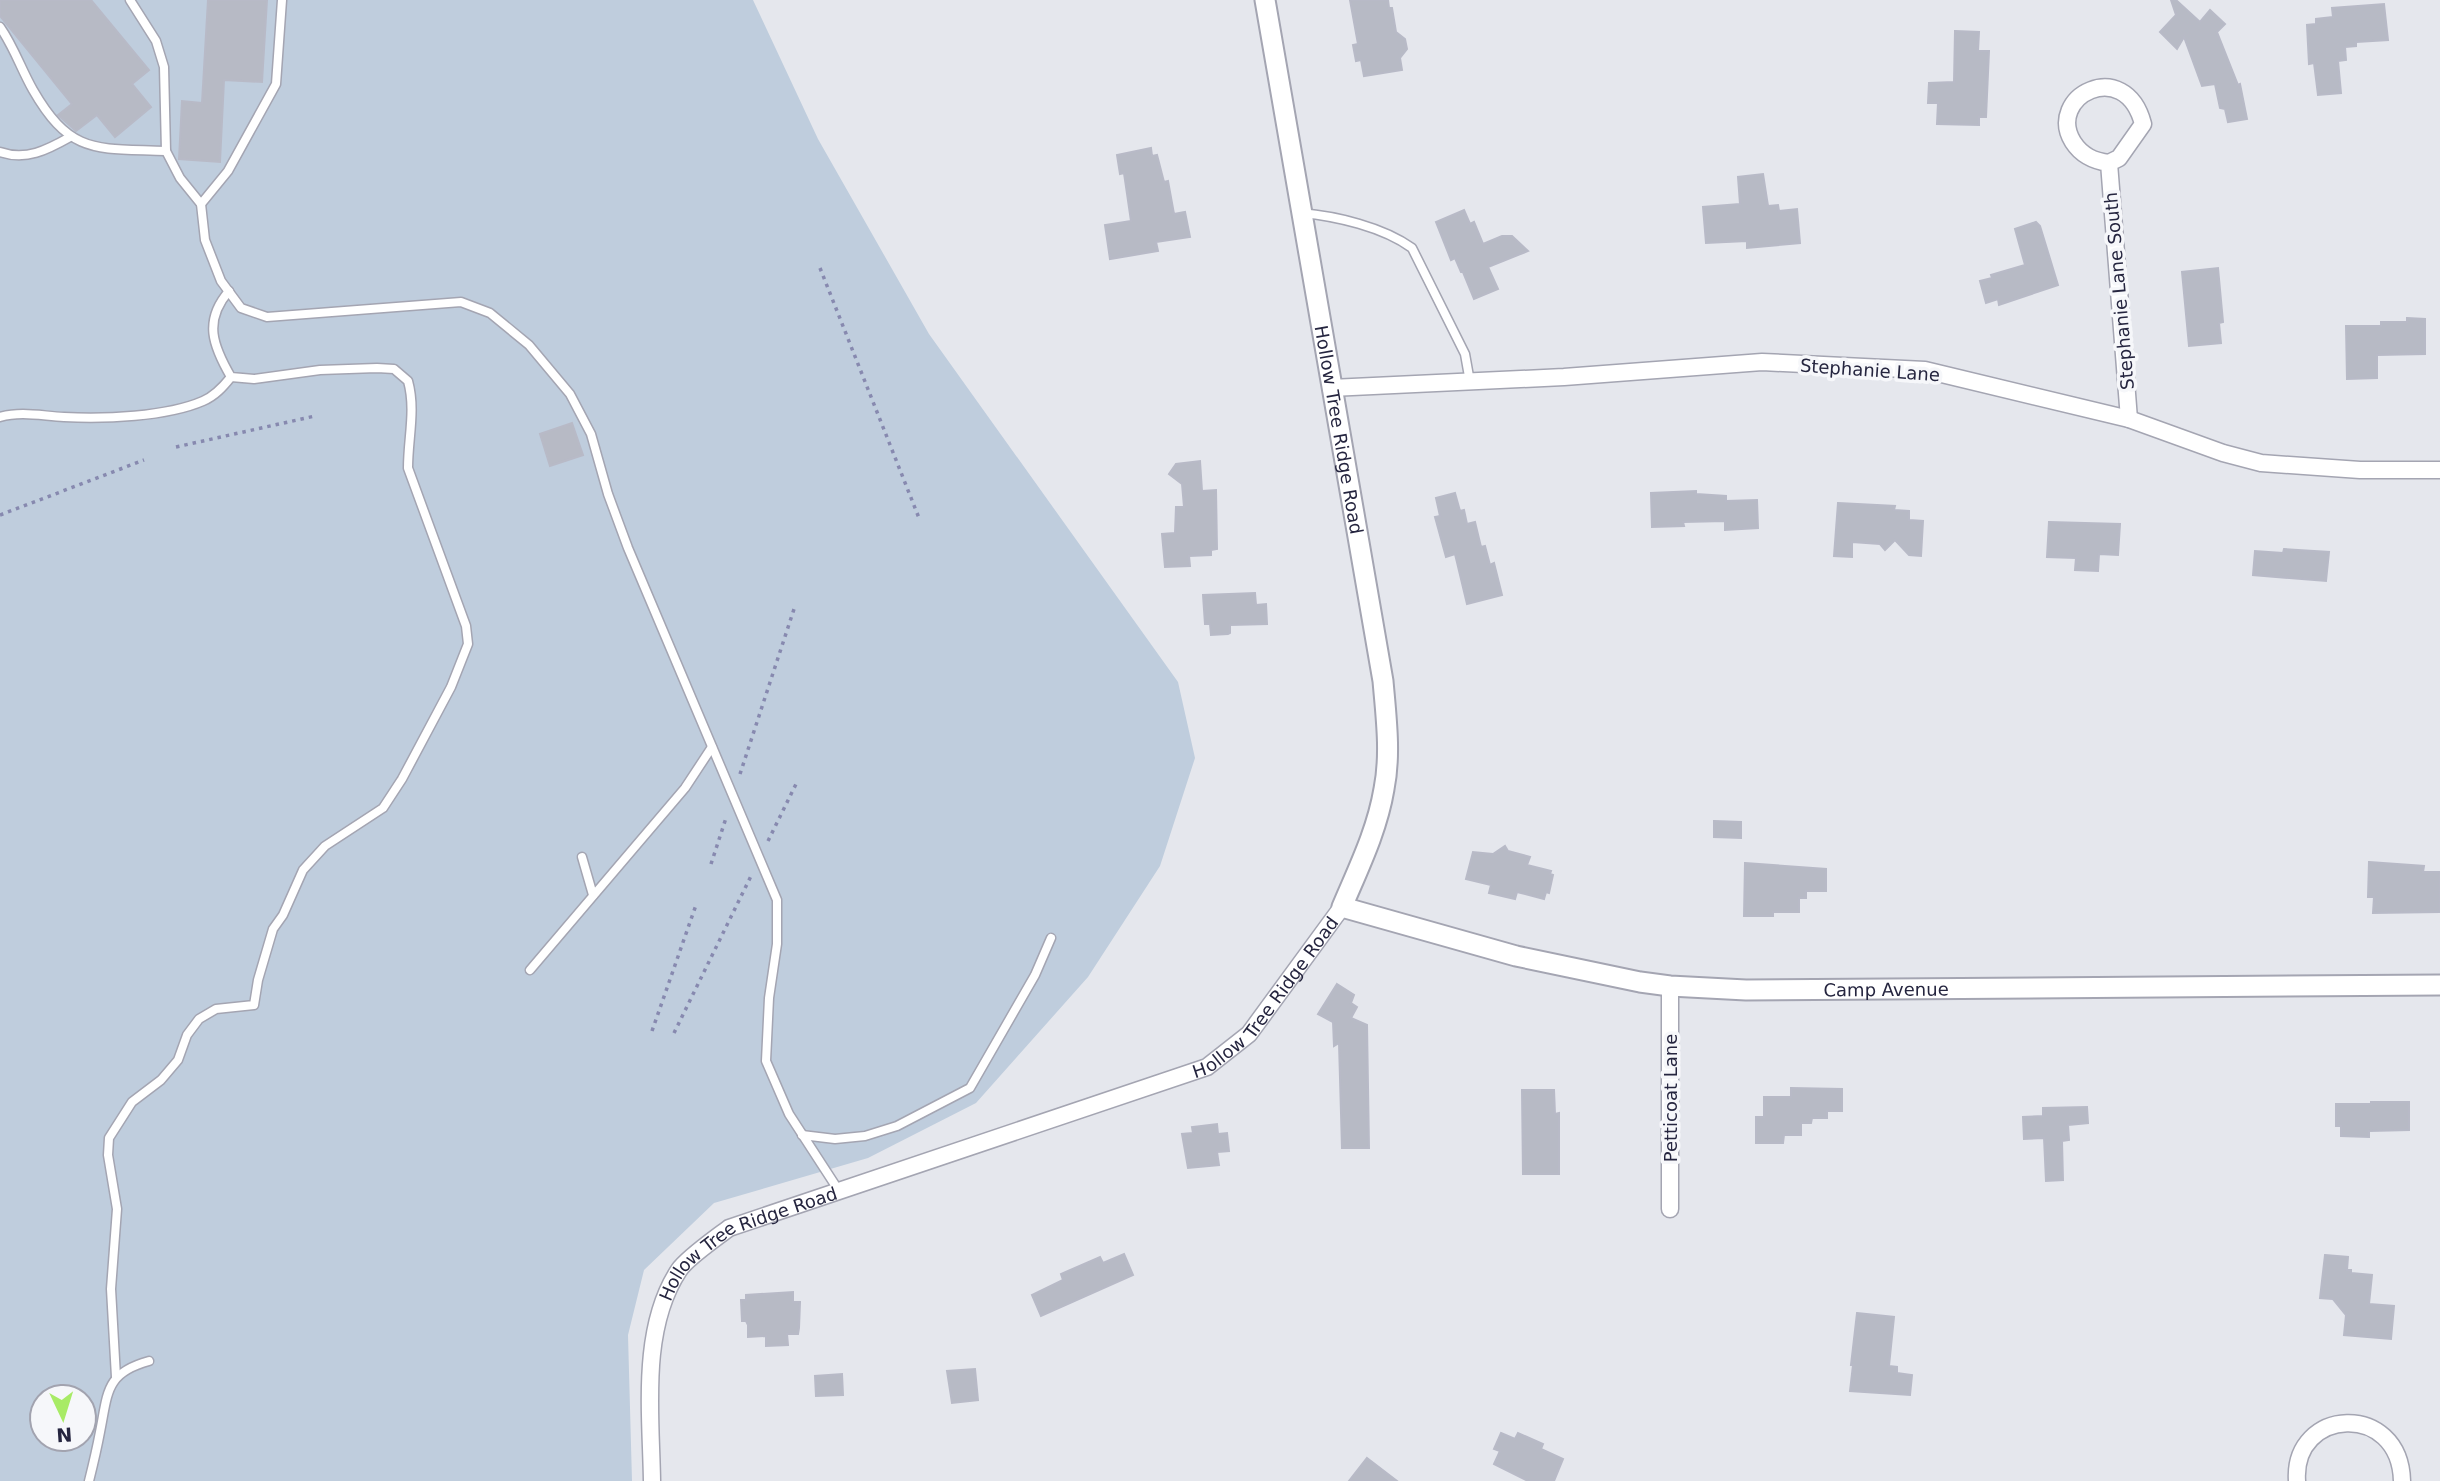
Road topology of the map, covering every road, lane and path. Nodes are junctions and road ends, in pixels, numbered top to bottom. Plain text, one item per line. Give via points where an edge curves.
1 (130, 0) edge
2 (282, 0) edge
3 (1265, 0) edge
4 (0, 27) edge
5 (70, 137) junction
6 (166, 151) junction
7 (0, 152) edge
8 (2109, 163) junction
9 (201, 204) junction
10 (1301, 213) junction
11 (820, 268) dead end
12 (229, 291) junction
13 (231, 377) junction
14 (1470, 382) junction
15 (1331, 388) junction
16 (315, 416) dead end
17 (0, 417) edge
18 (2129, 419) junction
19 (176, 447) dead end
20 (144, 460) dead end
21 (2440, 470) edge
22 (0, 515) edge
23 (919, 518) dead end
24 (794, 606) dead end
25 (712, 747) junction
26 (798, 779) dead end
27 (733, 795) junction
28 (582, 857) dead end
29 (760, 858) junction
30 (711, 864) dead end
31 (593, 895) junction
32 (696, 905) dead end
33 (1342, 907) junction
34 (1051, 938) dead end
35 (530, 970) dead end
36 (2440, 985) edge
37 (1670, 986) junction
38 (652, 1031) dead end
39 (674, 1033) dead end
40 (802, 1135) junction
41 (839, 1191) junction
42 (1670, 1209) dead end
43 (149, 1361) dead end
44 (117, 1377) junction
45 (89, 1481) edge
46 (652, 1481) edge
47 (2297, 1481) edge
48 (2402, 1481) edge

1 - 6 lane via 156,41 164,67
2 - 9 lane via 276,84 228,171
3 - 10 street, Hollow Tree Ridge Road
4 - 5 lane via 32,89
5 - 6 lane via 108,149
5 - 7 lane via 27,156
6 - 9 lane
8 - 8 street via 2092,160 2069,135 2070,110 2096,87 2120,90 2139,110 2143,124 2119,158
8 - 18 street, Stephanie Lane South
9 - 12 lane via 205,240
10 - 14 lane via 1331,215 1412,247 1465,354
10 - 15 street, Hollow Tree Ridge Road
11 - 23 path
12 - 13 lane via 217,304 214,341
12 - 25 lane via 241,308 267,317 461,302 490,313 529,345 570,394 591,434 628,548
13 - 17 lane via 204,401 180,408 99,418
13 - 44 lane via 377,368 394,369 408,381 412,408 408,468 466,626 468,644 451,687 383,808 325,846 303,870 273,929 254,1005 216,1009 199,1019 178,1060 132,1102 109,1138 117,1209 111,1289
14 - 15 street, Stephanie Lane
14 - 18 street, Stephanie Lane via 1762,362 1925,370
15 - 33 street, Hollow Tree Ridge Road via 1383,681 1387,740 1384,789 1369,845
16 - 19 path
18 - 21 street, Stephanie Lane via 2261,463
20 - 22 path
24 - 27 path
25 - 27 lane
25 - 31 lane via 685,788
26 - 29 path
27 - 29 lane
27 - 30 path
28 - 31 lane
29 - 39 path
29 - 40 lane via 777,900 766,1061
31 - 35 lane
32 - 38 path
33 - 37 street, Camp Avenue via 1516,956
33 - 41 street, Hollow Tree Ridge Road via 1249,1034 1207,1067
34 - 40 lane via 1035,975 970,1088 897,1126 865,1136
36 - 37 street, Camp Avenue via 1746,990
37 - 42 street, Petticoat Lane
40 - 41 lane
41 - 46 street, Hollow Tree Ridge Road via 729,1228 680,1268 662,1306 650,1362
43 - 44 lane via 129,1366
44 - 45 lane via 106,1395
47 - 48 street via 2300,1455 2308,1441 2335,1424 2351,1422 2381,1433 2393,1446 2401,1462

